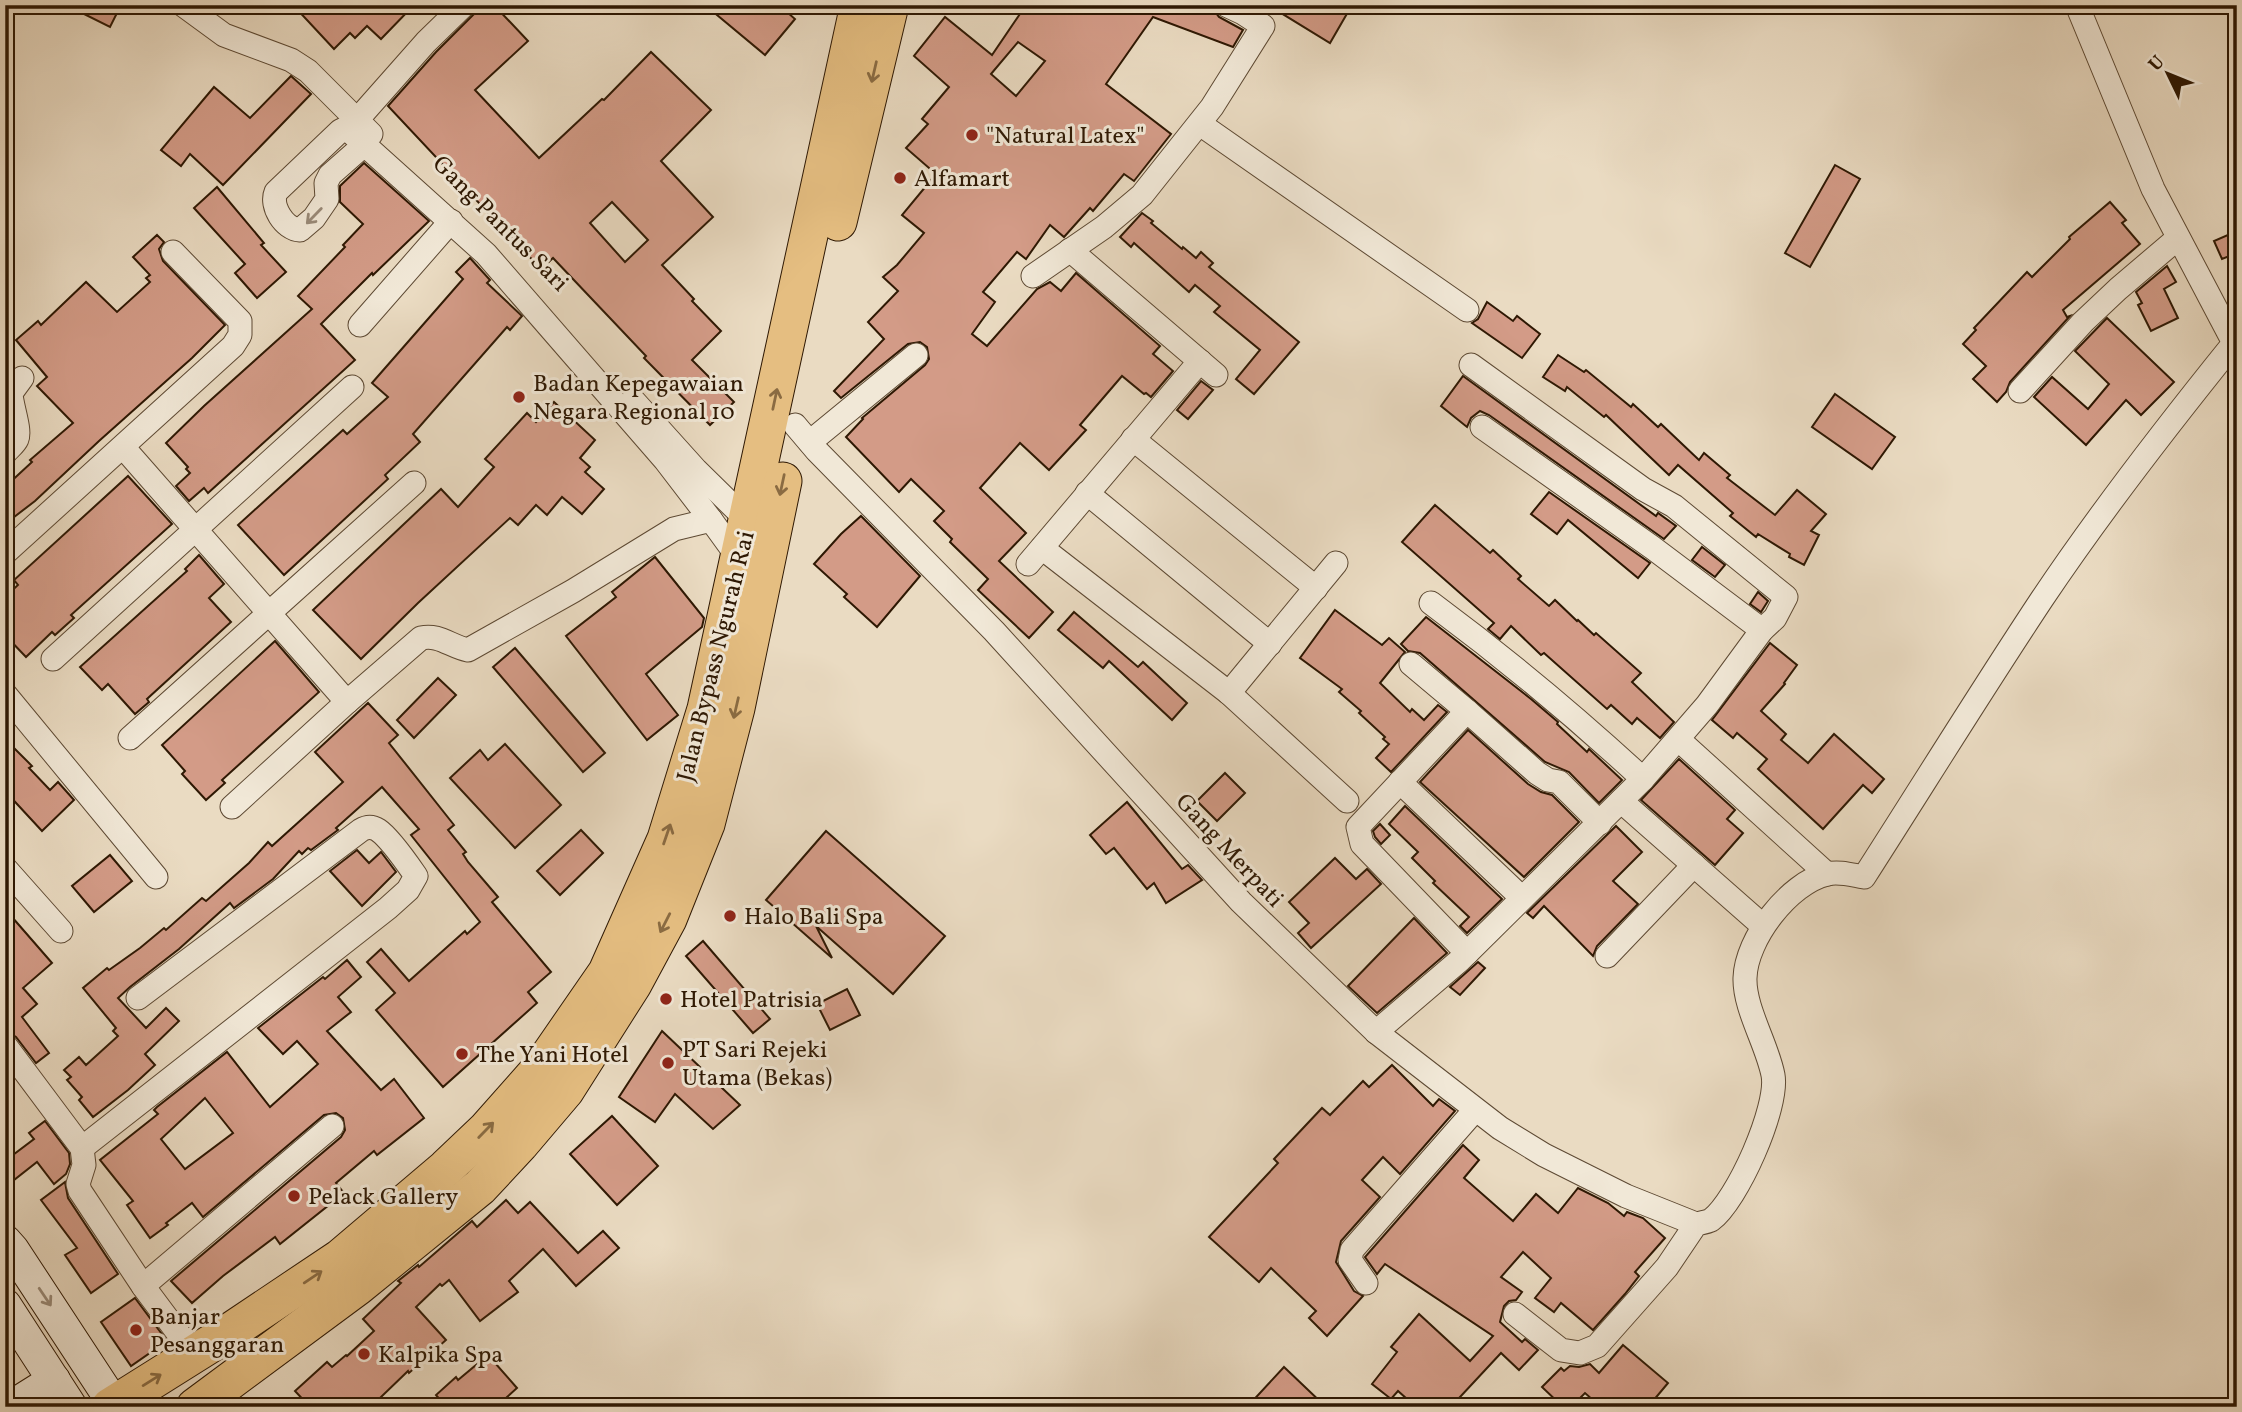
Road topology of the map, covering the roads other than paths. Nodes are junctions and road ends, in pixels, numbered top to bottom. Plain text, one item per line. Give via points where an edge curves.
1 (183, 5) edge
2 (464, 5) edge
3 (859, 5) edge
4 (890, 5) edge
5 (1226, 5) edge
6 (2077, 5) edge
7 (357, 120) junction
8 (1200, 124) junction
9 (364, 145) dead end
10 (833, 186) junction
11 (451, 221) junction
12 (2178, 237) junction
13 (1070, 250) junction
14 (173, 252) dead end
15 (1033, 276) dead end
16 (1467, 310) dead end
17 (360, 325) dead end
18 (916, 355) dead end
19 (1471, 365) dead end
20 (22, 378) dead end
21 (352, 387) dead end
22 (2020, 391) dead end
23 (1482, 427) dead end
24 (802, 434) junction
25 (1133, 439) junction
26 (123, 447) junction
27 (5, 453) edge
28 (414, 483) dead end
29 (1087, 493) junction
30 (711, 520) junction
31 (748, 521) junction
32 (195, 530) junction
33 (5, 553) edge
34 (740, 560) junction
35 (1336, 563) dead end
36 (1316, 588) junction
37 (1431, 603) dead end
38 (269, 613) junction
39 (1762, 630) junction
40 (1270, 644) junction
41 (53, 659) dead end
42 (1411, 664) dead end
43 (1229, 693) junction
44 (5, 694) edge
45 (347, 702) junction
46 (1466, 711) junction
47 (130, 738) dead end
48 (1679, 740) junction
49 (1643, 779) junction
50 (1400, 782) junction
51 (1347, 800) dead end
52 (1621, 801) junction
53 (232, 807) dead end
54 (1600, 822) junction
55 (1694, 865) junction
56 (5, 868) edge
57 (1827, 874) junction
58 (156, 877) dead end
59 (1522, 898) junction
60 (1763, 926) junction
61 (61, 931) dead end
62 (1467, 953) junction
63 (1607, 956) dead end
64 (138, 998) dead end
65 (1376, 1032) junction
66 (5, 1045) edge
67 (1475, 1110) junction
68 (332, 1126) dead end
69 (82, 1148) junction
70 (1696, 1224) junction
71 (5, 1241) edge
72 (1366, 1283) dead end
73 (143, 1286) junction
74 (5, 1305) edge
75 (1515, 1314) dead end
76 (194, 1353) junction
77 (54, 1380) junction
78 (113, 1406) edge
79 (11, 1407) edge
80 (71, 1407) edge
81 (195, 1407) edge

1 - 7 street, Gang Pantus Sari via 224,35 308,71
2 - 7 street
3 - 10 highway, Jalan Bypass Ngurah Rai
4 -> 10 highway, Jalan Bypass Ngurah Rai
5 - 8 street via 1263,26
6 - 12 street
7 - 31 street, Gang Pantus Sari via 512,265 696,470
8 - 13 street via 1142,195
8 - 16 street
9 - 11 street
10 - 24 highway, Jalan Bypass Ngurah Rai
31 -> 10 highway, Jalan Bypass Ngurah Rai
11 - 17 street
11 - 30 street via 574,353
12 - 22 street via 2091,314
12 - 57 street via 2234,343 2043,598 1864,877
13 - 15 street
13 - 25 street via 1208,368
14 - 26 street via 240,321 240,335
18 - 24 street
19 - 39 street via 1636,484 1670,503 1771,583 1786,597
20 - 27 street via 11,393 17,440
21 - 32 street
23 - 39 street
24 - 65 street, Gang Merpati via 994,631 1241,902
24 -> 81 highway, Jalan Bypass Ngurah Rai via 706,824 668,919 633,984 565,1091 480,1186 357,1287
25 - 29 street
25 - 36 street
26 - 32 street
26 - 33 street
28 - 38 street
29 - 40 street
29 - 43 street via 1035,556
30 - 34 street
30 - 45 street via 674,529 468,650 432,636 421,638
31 - 34 highway, Jalan Bypass Ngurah Rai
32 - 38 street
32 - 41 street
76 -> 34 highway, Jalan Bypass Ngurah Rai via 340,1258 486,1130 548,1058 607,972 666,839 706,709
35 - 36 street
36 - 40 street
37 - 49 street
38 - 45 street
38 - 47 street
39 - 48 street
40 - 43 street
42 - 46 street
43 - 51 street
44 - 58 street
45 - 53 street
46 - 50 street
46 - 54 street via 1537,773 1559,782
48 - 49 street
48 - 57 street
49 - 52 street
50 - 59 street
50 - 62 street via 1358,827 1362,844
52 - 54 street
52 - 55 street
54 - 59 street
55 - 60 street
55 - 63 street
56 - 61 street
57 - 60 street via 1796,891
59 - 62 street
60 - 70 street via 1749,952 1745,981 1774,1079 1771,1110 1741,1180 1710,1221
62 - 65 street
64 - 69 street via 361,830 377,830 416,876 388,908
65 - 67 street, Gang Merpati
66 - 69 street
67 - 70 street, Gang Merpati via 1544,1155
67 - 72 street via 1352,1250 1350,1260
68 - 73 street
69 - 73 street via 80,1191
70 - 75 street via 1667,1266 1597,1346 1580,1353 1561,1350
71 -> 78 main road
73 - 76 street
74 - 77 main road
78 -> 76 highway, Jalan Bypass Ngurah Rai
77 - 79 main road
77 - 80 main road

